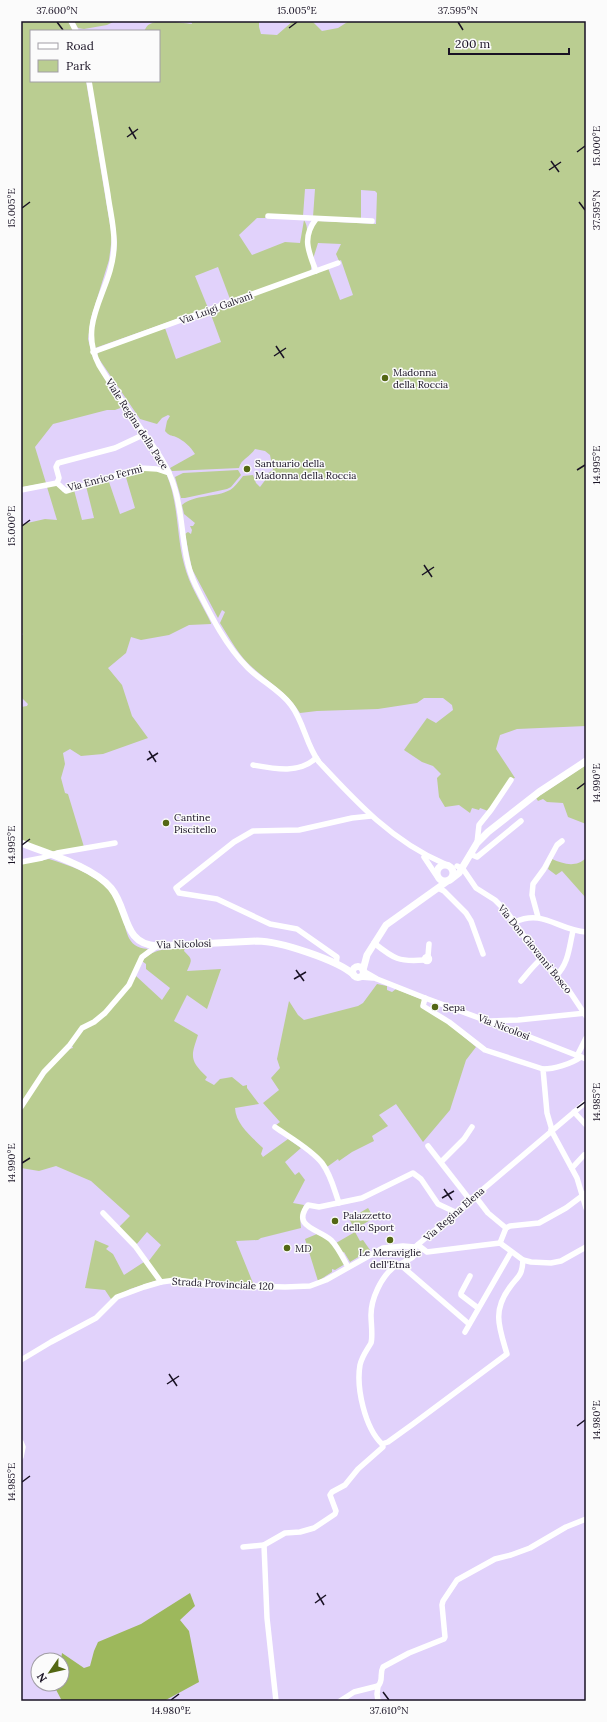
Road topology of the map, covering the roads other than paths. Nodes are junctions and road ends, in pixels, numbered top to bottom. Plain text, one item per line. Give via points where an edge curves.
1 (71, 21) edge
2 (76, 30) edge
3 (89, 82) edge
4 (268, 216) dead end
5 (305, 218) junction
6 (316, 219) junction
7 (372, 222) dead end
8 (309, 228) junction
9 (338, 263) dead end
10 (316, 271) junction
11 (93, 352) junction
12 (145, 434) junction
13 (169, 473) junction
14 (58, 483) junction
15 (21, 490) edge
16 (316, 758) junction
17 (586, 761) edge
18 (253, 765) dead end
19 (511, 780) dead end
20 (371, 816) junction
21 (521, 821) dead end
22 (562, 841) dead end
23 (114, 843) dead end
24 (477, 843) junction
25 (21, 844) edge
26 (420, 852) junction
27 (470, 854) junction
28 (51, 855) junction
29 (21, 862) edge
30 (447, 865) junction
31 (460, 868) junction
32 (437, 876) junction
33 (448, 880) junction
34 (434, 890) junction
35 (450, 896) junction
36 (538, 917) junction
37 (515, 922) junction
38 (573, 931) junction
39 (586, 932) edge
40 (374, 943) junction
41 (428, 944) dead end
42 (157, 946) junction
43 (483, 954) dead end
44 (541, 960) junction
45 (338, 964) junction
46 (359, 971) junction
47 (556, 976) junction
48 (521, 981) dead end
49 (425, 998) junction
50 (586, 1014) edge
51 (518, 1020) junction
52 (488, 1021) junction
53 (510, 1021) junction
54 (506, 1028) junction
55 (517, 1032) junction
56 (586, 1038) edge
57 (581, 1057) edge
58 (543, 1069) junction
59 (586, 1102) edge
60 (21, 1107) edge
61 (574, 1112) junction
62 (586, 1125) edge
63 (275, 1127) dead end
64 (472, 1127) dead end
65 (552, 1130) junction
66 (428, 1146) dead end
67 (584, 1155) dead end
68 (441, 1162) junction
69 (572, 1168) junction
70 (586, 1193) edge
71 (581, 1197) junction
72 (473, 1198) junction
73 (339, 1203) junction
74 (586, 1208) edge
75 (455, 1212) junction
76 (103, 1213) dead end
77 (506, 1228) junction
78 (500, 1242) junction
79 (417, 1246) junction
80 (586, 1247) edge
81 (511, 1252) junction
82 (523, 1260) junction
83 (402, 1264) junction
84 (348, 1267) junction
85 (470, 1276) dead end
86 (161, 1282) junction
87 (303, 1287) joint
88 (478, 1308) junction
89 (469, 1324) junction
90 (465, 1332) dead end
91 (21, 1360) edge
92 (21, 1442) edge
93 (382, 1444) junction
94 (21, 1457) edge
95 (586, 1519) edge
96 (264, 1545) junction
97 (243, 1547) dead end
98 (378, 1686) junction
99 (276, 1701) edge
100 (340, 1701) edge
101 (378, 1701) edge

1 - 2 street
3 - 11 street, Viale Regina della Pace via 114,246 110,269 91,325
4 - 5 street
5 - 6 street
5 - 8 street
6 - 7 street
6 - 8 street
8 - 10 street via 308,246
9 - 10 street, Via Luigi Galvani
10 - 11 street, Via Luigi Galvani
11 - 12 street, Viale Regina della Pace via 103,372
12 - 13 street, Viale Regina della Pace
12 - 14 street via 115,448 58,463
13 - 14 street, Via Enrico Fermi via 140,468 66,490
13 - 16 street, Viale Regina della Pace via 178,501 186,560 196,586 237,656 294,708
14 - 15 street, Via Enrico Fermi
16 - 18 street via 306,766 296,768
16 - 20 street, Viale Regina della Pace
17 - 24 main road via 533,796
19 - 24 street via 481,821
20 - 26 street, Viale Regina della Pace via 393,835
20 - 45 street via 298,830 253,831 234,842 176,888 179,893 217,899 270,924 301,931 322,948 336,955
21 - 27 street via 477,857
22 - 36 street via 531,888
23 - 28 street
24 - 27 main road
25 - 28 main road, Via Nicolosi
26 - 30 street, Viale Regina della Pace
26 - 32 street
27 - 31 main road
28 - 29 street
28 - 42 main road, Via Nicolosi via 91,872 105,881 119,899 134,937 141,942
30 - 31 main road
30 - 32 main road via 439,866
30 - 33 main road via 453,871 452,877
31 - 33 main road
31 - 37 street, Via Don Giovanni Bosco via 476,888 499,903
32 - 33 main road via 443,881
32 - 34 main road via 438,883
33 - 34 main road
33 - 35 street via 446,890
34 - 35 street via 441,889
34 - 40 main road via 386,925
35 - 43 street via 471,921
36 - 37 street
36 - 38 street
37 - 44 street, Via Don Giovanni Bosco
38 - 39 street
38 - 47 street via 568,955
40 - 41 street via 396,959 404,961 426,958
40 - 46 main road
42 - 45 main road, Via Nicolosi via 265,941 288,946
42 - 60 street via 142,957 129,985 105,1013 82,1028 44,1072
44 - 47 street, Via Don Giovanni Bosco
44 - 48 street via 530,968
45 - 46 main road, Via Nicolosi
46 - 49 street, Via Nicolosi
47 - 50 street, Via Don Giovanni Bosco
49 - 52 street, Via Nicolosi
49 - 58 street via 423,1006 485,1050
50 - 51 street
51 - 53 street
51 - 55 street
52 - 53 street
52 - 54 street, Via Nicolosi
53 - 54 street
54 - 55 street, Via Nicolosi
55 - 57 street, Via Nicolosi
56 - 57 street
57 - 58 street via 575,1061
58 - 65 street via 547,1113
59 - 61 street, Via Regina Elena
61 - 62 street
61 - 65 street, Via Regina Elena
63 - 73 street via 322,1163 330,1176
64 - 68 street
65 - 69 street
65 - 72 street, Via Regina Elena
66 - 68 street
67 - 69 street
68 - 72 street
69 - 71 street
70 - 71 street
71 - 74 street
71 - 77 street via 539,1223
72 - 75 street, Via Regina Elena
72 - 77 street
73 - 75 street via 362,1198 413,1173 421,1179 438,1204
73 - 84 street via 319,1207 308,1205 302,1216 308,1226 330,1239
75 - 79 street, Via Regina Elena
76 - 86 street via 135,1246
77 - 78 street
78 - 79 street via 427,1252
78 - 81 street
79 - 83 street via 413,1257
79 - 84 street, Via Regina Elena via 383,1248
80 - 82 street via 556,1262
81 - 82 street
81 - 88 street
82 - 93 street via 520,1277 511,1286 500,1305 499,1325 507,1354
83 - 89 street
83 - 93 street via 387,1274 374,1298 371,1311 371,1342 364,1352 358,1378 364,1413 375,1437
84 - 87 street, Via Regina Elena via 318,1284
85 - 88 street via 461,1295
86 - 87 street, Strada Provinciale 120 via 176,1280 217,1285
86 - 91 street, Strada Provinciale 120 via 117,1297 92,1321
88 - 89 street
89 - 90 street
92 - 94 street
93 - 96 street via 383,1447 358,1469 345,1485 332,1492 330,1495 335,1514 314,1528 285,1534
95 - 98 street via 566,1527 530,1548 495,1558 457,1580 442,1605 445,1637 383,1667 382,1679
96 - 97 street
96 - 99 street via 267,1618
98 - 100 street via 354,1692
98 - 101 street

